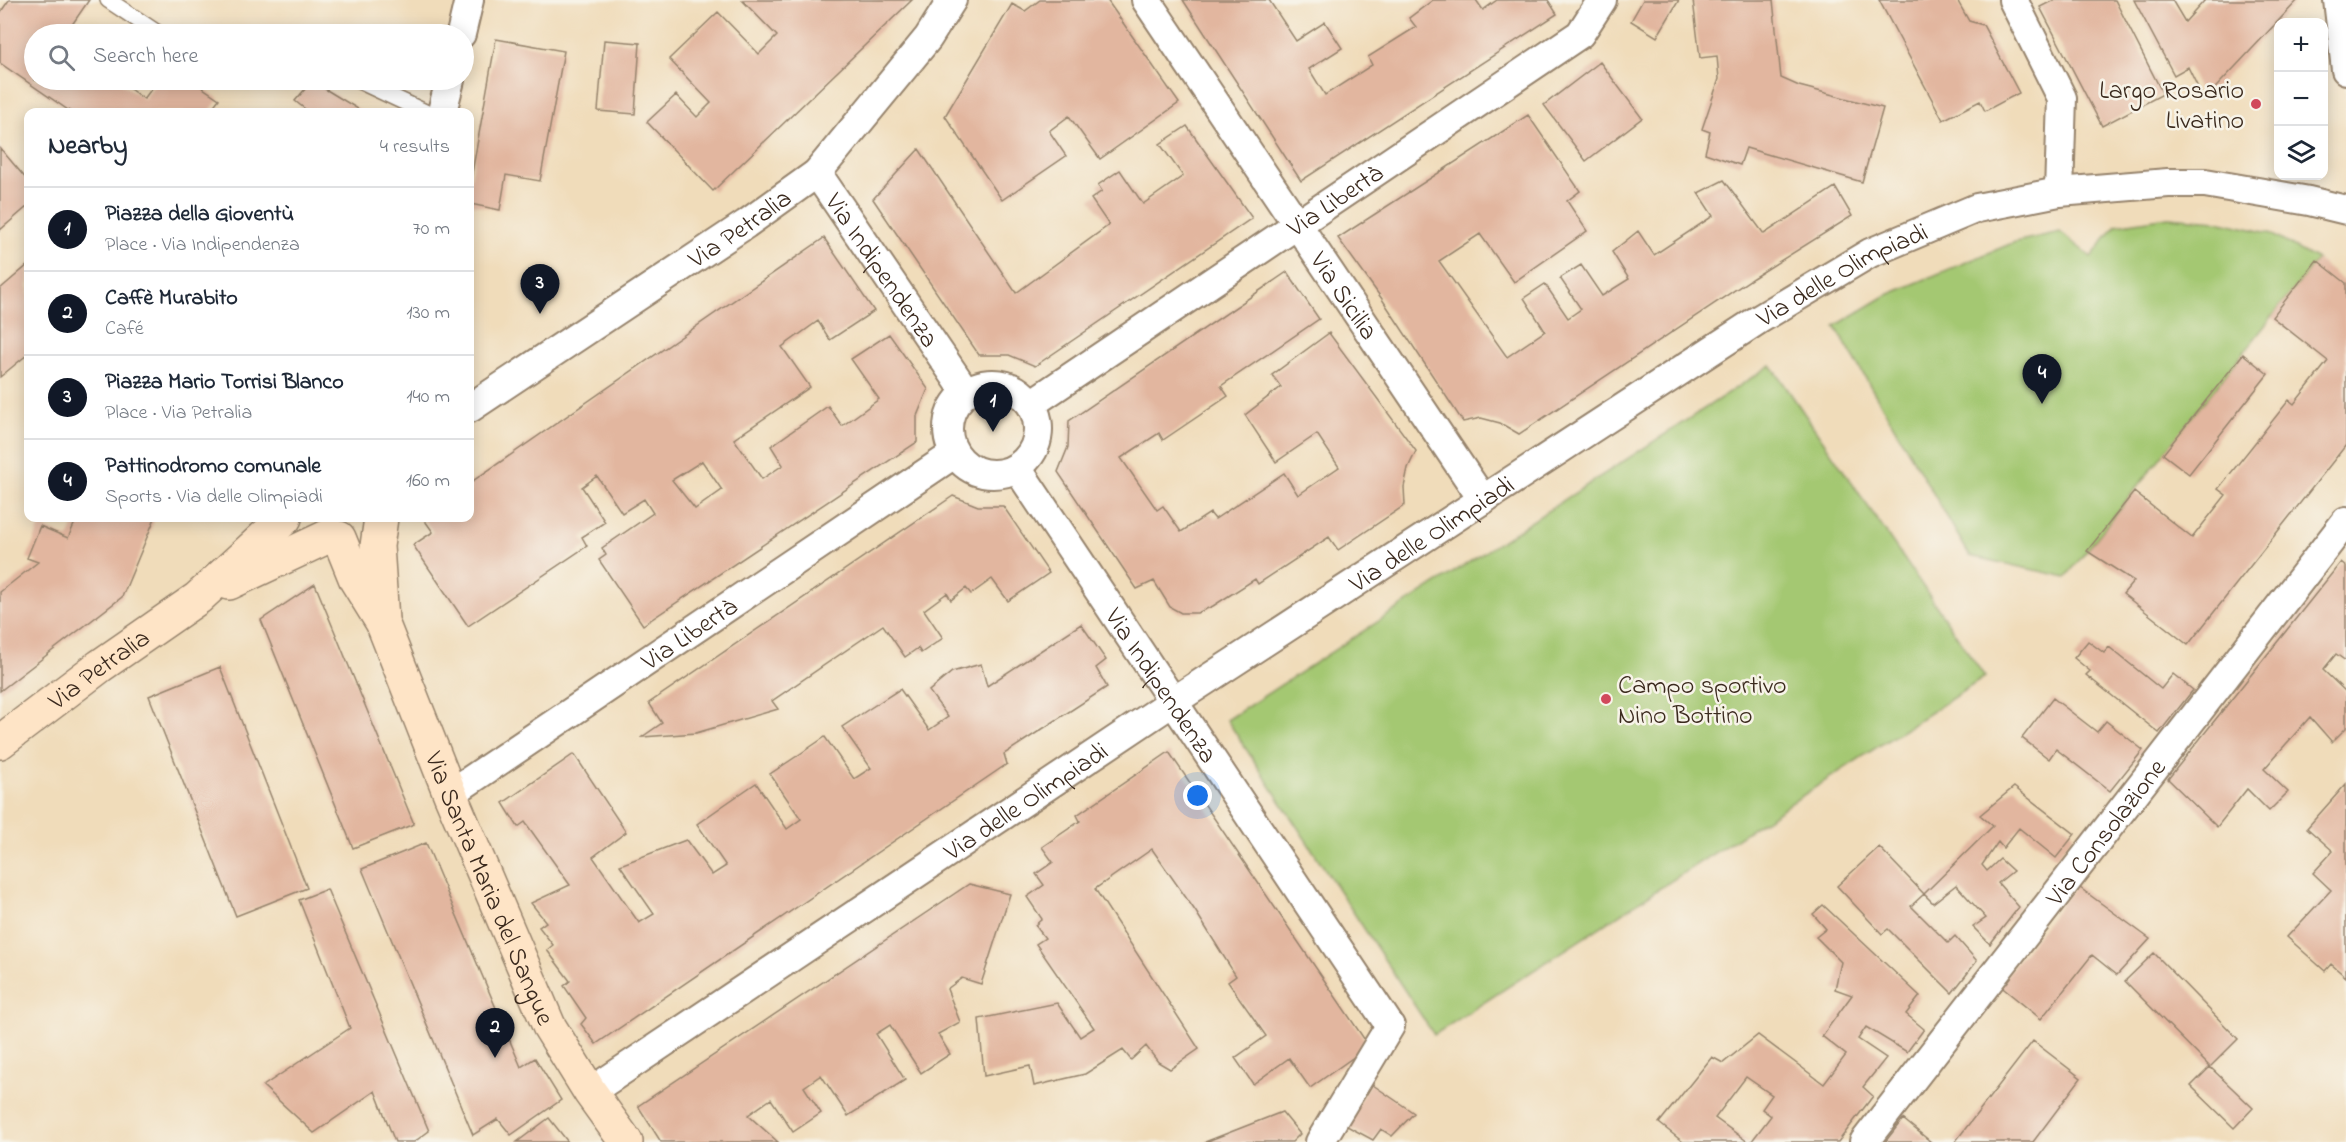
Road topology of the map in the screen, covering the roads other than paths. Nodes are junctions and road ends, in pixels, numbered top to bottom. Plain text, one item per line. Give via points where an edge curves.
1 (108, 0) edge
2 (469, 0) edge
3 (952, 0) edge
4 (1146, 0) edge
5 (1602, 0) edge
6 (2013, 0) edge
7 (2337, 0) edge
8 (144, 24) edge
9 (463, 24) edge
10 (2346, 70) edge
11 (378, 90) edge
12 (448, 90) edge
13 (416, 108) edge
14 (443, 108) edge
15 (817, 173) junction
16 (2060, 192) junction
17 (2346, 210) edge
18 (1297, 225) junction
19 (966, 392) junction
20 (1031, 404) junction
21 (474, 406) edge
22 (954, 454) junction
23 (1017, 468) junction
24 (1483, 500) junction
25 (2346, 521) edge
26 (281, 522) edge
27 (376, 522) edge
28 (380, 522) edge
29 (328, 530) edge
30 (198, 598) junction
31 (382, 622) junction
32 (1174, 701) junction
33 (0, 742) edge
34 (450, 794) junction
35 (590, 1092) junction
36 (626, 1142) edge
37 (1320, 1142) edge
38 (1864, 1142) edge

1 - 8 lane
2 - 9 street
3 - 15 street, Via Petralia via 928,39
4 - 18 street, Via Sicilia
5 - 18 street, Via Libertà via 1580,34
6 - 16 street via 2062,98
7 - 10 street
11 - 13 lane
12 - 14 street
15 - 19 street, Via Indipendenza
15 - 21 street, Via Petralia
16 - 17 street, Via delle Olimpiadi via 2205,183
16 - 24 street, Via delle Olimpiadi via 1977,208 1870,253 1758,320
18 - 20 street, Via Libertà
18 - 24 street, Via Sicilia
19 - 20 street via 984,384 1002,384 1018,391
19 - 22 street via 948,420 947,438
20 - 23 street via 1038,420 1037,438 1030,455
22 - 23 street via 967,467 983,474 1001,474
22 - 34 street, Via Libertà
23 - 32 street, Via Indipendenza
24 - 32 street, Via delle Olimpiadi
25 - 38 street, Via Consolazione
26 - 30 street
27 - 29 street via 366,533 353,538
28 - 31 street via 377,546
29 - 30 street
29 - 31 street
30 - 33 street, Via Petralia via 99,666
31 - 34 street, Via Santa Maria del Sangue
32 - 35 street, Via delle Olimpiadi
32 - 37 street, Via Indipendenza via 1390,1026
34 - 35 street, Via Santa Maria del Sangue via 549,1026
35 - 36 street, Via Santa Maria del Sangue

